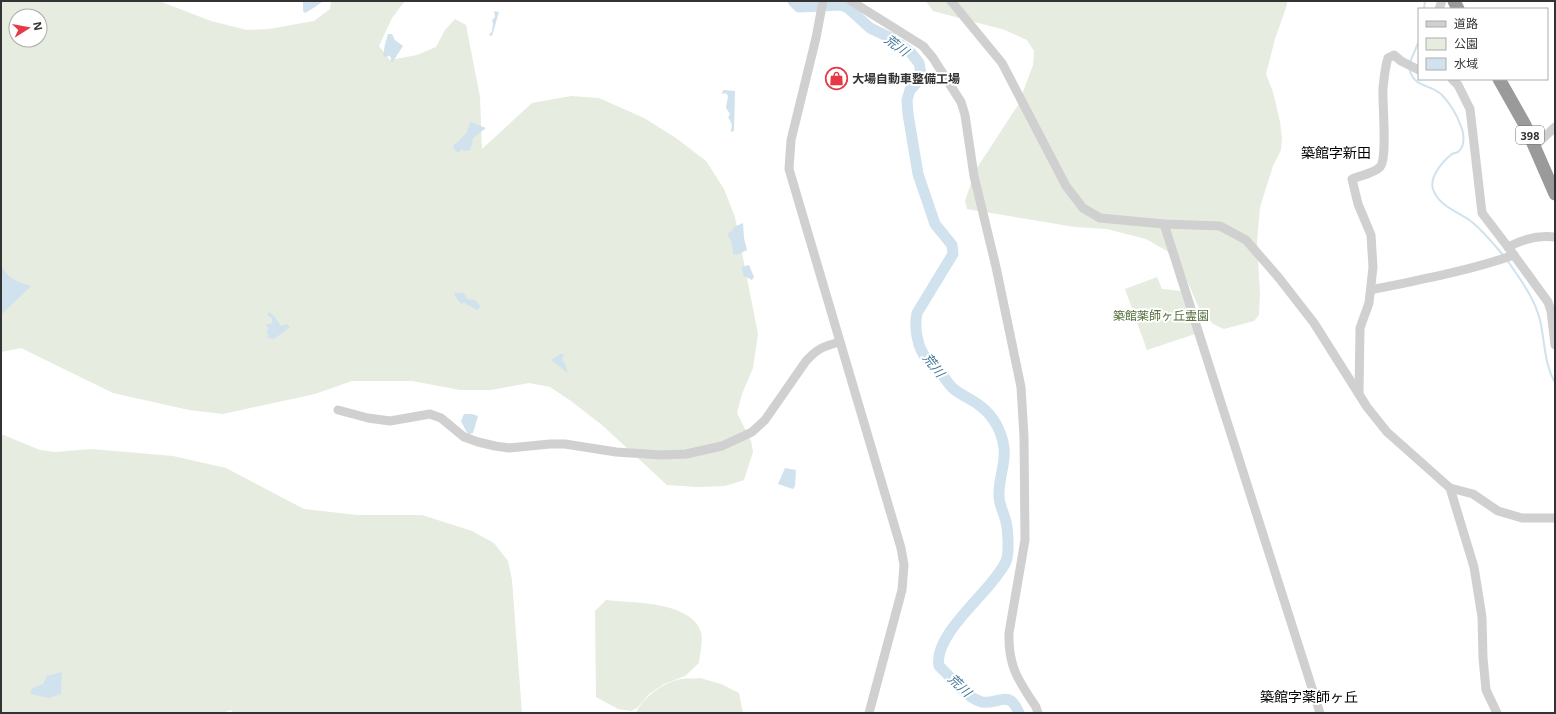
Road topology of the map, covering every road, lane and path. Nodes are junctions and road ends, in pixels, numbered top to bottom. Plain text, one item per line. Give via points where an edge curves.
1 (823, 1) edge
2 (851, 1) edge
3 (951, 1) edge
4 (1413, 67) edge
5 (1453, 80) edge
6 (1500, 80) edge
7 (1555, 127) edge
8 (1535, 146) junction
9 (1555, 194) edge
10 (1164, 224) junction
11 (1555, 237) edge
12 (1508, 247) junction
13 (1508, 257) junction
14 (1371, 290) junction
15 (840, 342) junction
16 (1555, 345) edge
17 (1359, 394) junction
18 (338, 410) dead end
19 (1450, 488) junction
20 (1555, 518) edge
21 (869, 713) edge
22 (1038, 713) edge
23 (1320, 713) edge
24 (1497, 713) edge

1 - 15 street via 791,140 789,169
2 - 22 street via 923,46 961,102 965,115 974,176 1021,387 1025,540 1008,647 1015,672
3 - 10 street via 1002,63 1066,186 1083,208 1100,218
4 - 14 street via 1394,55 1388,58 1383,88 1384,154 1381,165 1375,171 1352,179 1358,204 1371,235
5 - 12 street via 1470,109 1482,213
6 - 8 highway, 398
7 - 8 street
8 - 9 highway, 398
10 - 17 street via 1220,226 1246,240 1314,323
10 - 23 street
11 - 12 street via 1538,236
12 - 13 street
13 - 14 street via 1437,277
13 - 16 street via 1548,302
14 - 17 street via 1360,328
15 - 18 street via 823,346 814,352 765,420 752,432 722,446 686,454 616,452 565,444 509,448 478,442 464,436 441,418 430,414 390,421
15 - 21 street via 904,565 902,590
17 - 19 street via 1387,432
19 - 20 street via 1473,494 1498,511 1522,518
19 - 24 street via 1474,567 1482,617 1486,690

